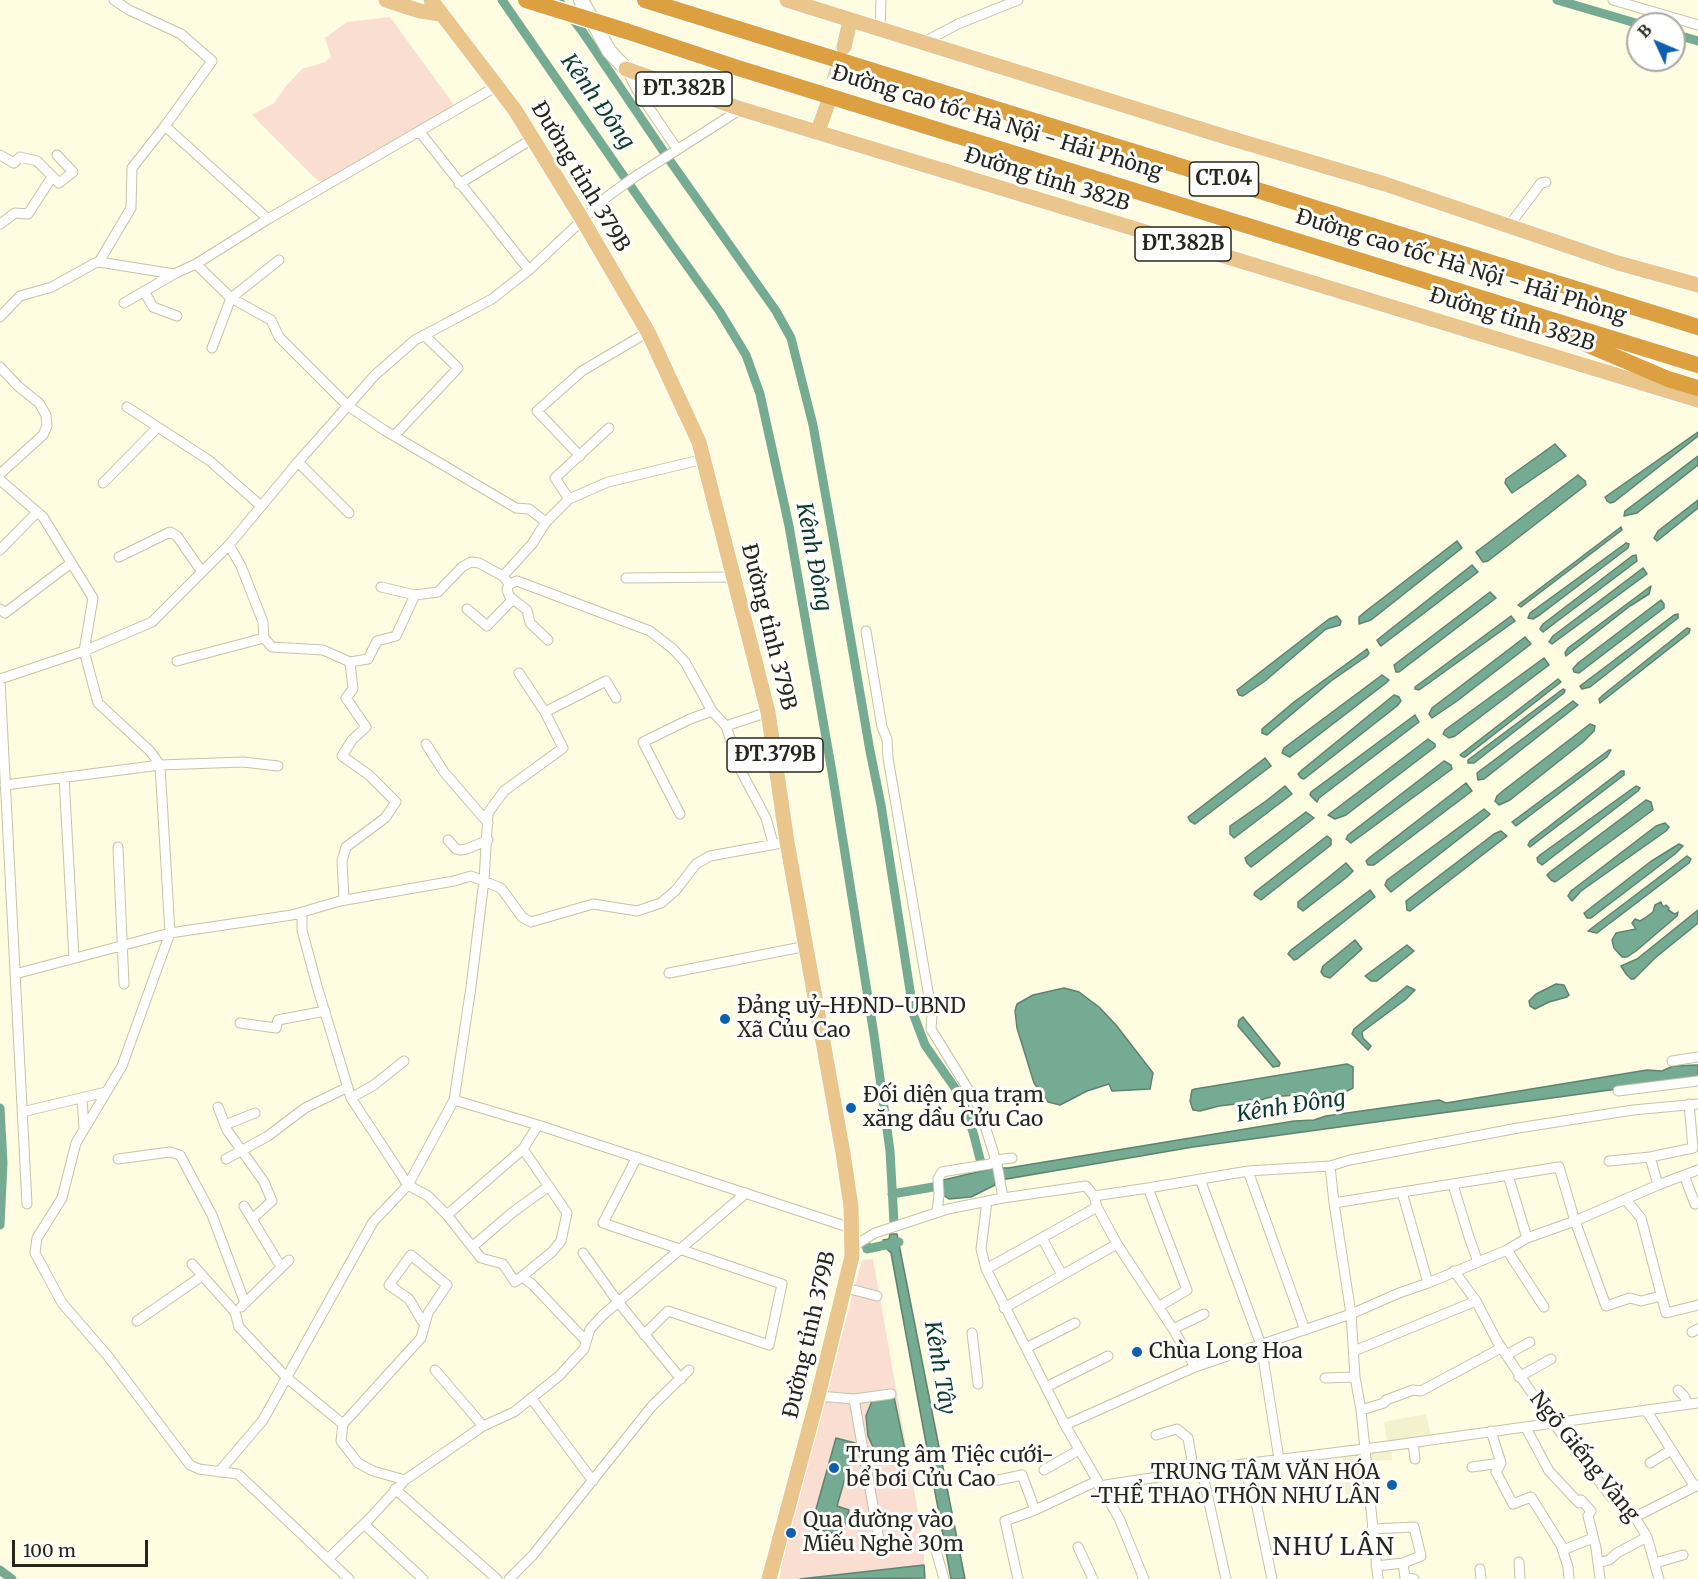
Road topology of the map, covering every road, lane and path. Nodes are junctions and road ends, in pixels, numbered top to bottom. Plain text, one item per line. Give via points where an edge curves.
1 (114, 0) edge
2 (386, 0) edge
3 (431, 0) edge
4 (526, 0) edge
5 (581, 0) edge
6 (645, 0) edge
7 (787, 0) edge
8 (881, 0) edge
9 (1018, 0) edge
10 (1613, 0) edge
11 (440, 14) junction
12 (850, 21) junction
13 (1698, 25) edge
14 (880, 30) junction
15 (749, 33) junction
16 (924, 42) junction
17 (844, 47) tunnel mouth
18 (626, 69) junction
19 (497, 86) junction
20 (828, 103) tunnel mouth
21 (741, 109) junction
22 (165, 126) junction
23 (418, 131) junction
24 (818, 131) junction
25 (532, 139) junction
26 (676, 150) junction
27 (57, 154) dead end
28 (0, 155) edge
29 (52, 177) junction
30 (1546, 182) dead end
31 (459, 184) junction
32 (1183, 204) junction
33 (268, 219) junction
34 (582, 219) junction
35 (0, 224) edge
36 (1508, 227) junction
37 (279, 260) dead end
38 (99, 262) junction
39 (196, 264) junction
40 (529, 270) junction
41 (174, 274) junction
42 (1698, 285) edge
43 (144, 291) junction
44 (231, 297) junction
45 (124, 303) dead end
46 (2, 311) edge
47 (177, 315) dead end
48 (1698, 315) edge
49 (1698, 327) edge
50 (648, 332) junction
51 (424, 335) junction
52 (212, 348) dead end
53 (1698, 364) edge
54 (0, 367) edge
55 (1698, 388) edge
56 (1698, 400) edge
57 (348, 406) junction
58 (127, 407) dead end
59 (157, 428) junction
60 (609, 428) dead end
61 (394, 436) junction
62 (580, 456) junction
63 (704, 459) junction
64 (298, 462) junction
65 (0, 474) edge
66 (0, 480) edge
67 (103, 483) dead end
68 (569, 499) junction
69 (261, 506) junction
70 (37, 512) junction
71 (349, 513) dead end
72 (546, 522) junction
73 (229, 545) junction
74 (0, 550) edge
75 (119, 557) dead end
76 (71, 563) junction
77 (202, 572) junction
78 (502, 576) junction
79 (733, 577) junction
80 (626, 578) dead end
81 (509, 584) junction
82 (381, 587) dead end
83 (415, 595) junction
84 (513, 599) junction
85 (0, 609) edge
86 (467, 609) dead end
87 (866, 631) dead end
88 (264, 638) junction
89 (548, 640) dead end
90 (84, 651) junction
91 (177, 662) dead end
92 (350, 662) junction
93 (519, 673) dead end
94 (0, 680) edge
95 (616, 698) dead end
96 (712, 711) junction
97 (545, 712) junction
98 (768, 712) junction
99 (726, 726) junction
100 (426, 744) dead end
101 (160, 765) junction
102 (278, 766) dead end
103 (64, 777) junction
104 (5, 785) junction
105 (680, 814) dead end
106 (488, 823) junction
107 (447, 840) dead end
108 (488, 840) junction
109 (780, 843) junction
110 (118, 847) dead end
111 (484, 880) junction
112 (344, 900) junction
113 (302, 912) junction
114 (170, 933) junction
115 (122, 945) junction
116 (807, 946) junction
117 (74, 958) junction
118 (669, 972) dead end
119 (15, 974) junction
120 (124, 984) dead end
121 (325, 1011) junction
122 (240, 1023) dead end
123 (1698, 1057) edge
124 (404, 1061) dead end
125 (1672, 1061) dead end
126 (1698, 1081) edge
127 (348, 1087) junction
128 (1618, 1091) dead end
129 (106, 1092) junction
130 (82, 1098) junction
131 (351, 1098) junction
132 (454, 1100) junction
133 (1694, 1104) edge
134 (218, 1107) dead end
135 (22, 1112) junction
136 (255, 1113) dead end
137 (225, 1125) junction
138 (538, 1125) junction
139 (84, 1129) junction
140 (523, 1149) junction
141 (240, 1152) junction
142 (637, 1157) junction
143 (1650, 1157) junction
144 (1012, 1158) dead end
145 (118, 1159) dead end
146 (226, 1159) dead end
147 (1609, 1161) dead end
148 (997, 1162) junction
149 (1330, 1166) junction
150 (1698, 1170) edge
151 (1248, 1171) junction
152 (1508, 1175) junction
153 (1684, 1175) junction
154 (1200, 1179) junction
155 (408, 1185) junction
156 (1453, 1185) junction
157 (1658, 1185) junction
158 (549, 1186) junction
159 (1148, 1188) junction
160 (1402, 1192) junction
161 (746, 1193) junction
162 (1094, 1196) junction
163 (1003, 1198) junction
164 (1625, 1199) junction
165 (987, 1201) junction
166 (1334, 1203) junction
167 (27, 1204) dead end
168 (1695, 1204) dead end
169 (244, 1206) dead end
170 (1097, 1207) junction
171 (937, 1212) junction
172 (447, 1215) junction
173 (252, 1219) junction
174 (1575, 1221) junction
175 (851, 1228) junction
176 (1042, 1238) junction
177 (1527, 1238) junction
178 (1117, 1244) junction
179 (472, 1246) junction
180 (852, 1247) junction
181 (680, 1249) junction
182 (1507, 1250) junction
183 (582, 1253) dead end
184 (289, 1260) dead end
185 (1478, 1262) junction
186 (192, 1264) dead end
187 (281, 1268) junction
188 (986, 1269) junction
189 (1454, 1271) junction
190 (1062, 1275) junction
191 (202, 1276) junction
192 (522, 1277) junction
193 (1428, 1283) junction
194 (846, 1288) junction
195 (877, 1296) dead end
196 (1661, 1296) junction
197 (1476, 1301) junction
198 (618, 1302) junction
199 (245, 1303) junction
200 (1698, 1305) edge
201 (1158, 1307) junction
202 (1544, 1307) dead end
203 (1004, 1308) junction
204 (235, 1312) junction
205 (1204, 1314) dead end
206 (1351, 1314) junction
207 (137, 1321) dead end
208 (422, 1321) dead end
209 (1075, 1323) dead end
210 (1173, 1329) junction
211 (1305, 1330) junction
212 (972, 1333) dead end
213 (644, 1335) junction
214 (586, 1341) junction
215 (1530, 1342) dead end
216 (1261, 1345) junction
217 (1026, 1348) junction
218 (1501, 1348) junction
219 (1354, 1351) junction
220 (1108, 1356) dead end
221 (1551, 1359) dead end
222 (1195, 1367) junction
223 (435, 1370) dead end
224 (689, 1370) dead end
225 (1355, 1377) junction
226 (1519, 1377) junction
227 (287, 1378) junction
228 (1325, 1378) dead end
229 (681, 1379) junction
230 (978, 1384) dead end
231 (1046, 1387) junction
232 (1678, 1390) dead end
233 (891, 1394) dead end
234 (818, 1396) junction
235 (531, 1398) junction
236 (854, 1399) junction
237 (1694, 1405) edge
238 (1361, 1410) junction
239 (1646, 1410) junction
240 (343, 1424) junction
241 (1554, 1424) junction
242 (1065, 1425) junction
243 (483, 1426) junction
244 (1526, 1428) junction
245 (1491, 1431) junction
246 (1156, 1435) dead end
247 (1413, 1443) junction
248 (1364, 1449) junction
249 (1079, 1450) junction
250 (1671, 1450) junction
251 (1279, 1459) junction
252 (1415, 1459) dead end
253 (1503, 1461) junction
254 (1650, 1463) dead end
255 (1243, 1464) junction
256 (1472, 1467) dead end
257 (1044, 1470) dead end
258 (219, 1472) junction
259 (1198, 1472) junction
260 (405, 1479) junction
261 (593, 1480) junction
262 (989, 1482) dead end
263 (1098, 1483) junction
264 (1696, 1486) edge
265 (395, 1489) junction
266 (1035, 1510) junction
267 (1635, 1517) junction
268 (364, 1524) junction
269 (1372, 1529) junction
270 (1647, 1536) junction
271 (1593, 1538) junction
272 (936, 1546) dead end
273 (1078, 1547) dead end
274 (1563, 1550) junction
275 (880, 1551) dead end
276 (1683, 1555) dead end
277 (328, 1559) junction
278 (1519, 1562) dead end
279 (1403, 1563) junction
280 (1598, 1563) junction
281 (1655, 1563) junction
282 (1376, 1566) junction
283 (350, 1579) edge
284 (423, 1579) edge
285 (497, 1579) edge
286 (509, 1579) edge
287 (769, 1579) edge
288 (944, 1579) edge
289 (1018, 1579) edge
290 (1093, 1579) edge
291 (1144, 1579) edge
292 (1226, 1579) edge
293 (1272, 1579) edge
294 (1378, 1579) edge
295 (1414, 1579) edge
296 (1520, 1579) edge
297 (1569, 1579) edge
298 (1600, 1579) edge
299 (1659, 1579) edge

1 - 22 street via 181,34 212,61
2 - 11 main road
3 - 11 main road, Đường tỉnh 379B / ĐT.379B
4 - 32 highway, Đường cao tốc Hà Nội - Hải Phòng / CT.04, bridge
5 - 18 main road via 609,51
6 - 15 highway, Đường cao tốc Hà Nội - Hải Phòng / CT.04
7 - 12 main road
8 - 14 street
9 - 16 street
10 - 13 street
11 - 19 main road, Đường tỉnh 379B / ĐT.379B
12 - 14 main road
12 - 17 main road
14 - 16 main road
15 - 48 highway via 808,42
15 - 49 highway, Đường cao tốc Hà Nội - Hải Phòng / CT.04
16 - 36 main road via 1385,184
18 - 21 main road, Đường tỉnh 382B / ĐT.382B
18 - 26 street
19 - 23 street
19 - 25 main road, Đường tỉnh 379B / ĐT.379B
20 - 24 main road
21 - 24 main road, Đường tỉnh 382B / ĐT.382B
21 - 26 street
22 - 33 street
22 - 38 street via 132,168 132,208
23 - 31 street
23 - 33 street
24 - 56 main road, Đường tỉnh 382B / ĐT.382B
25 - 31 street
25 - 34 main road, Đường tỉnh 379B / ĐT.379B
26 - 34 street via 608,196
27 - 29 street via 73,172 59,183
28 - 29 street via 14,163 20,157 36,161
29 - 35 street via 28,214 15,213
30 - 36 street via 1541,183
31 - 40 street
32 - 53 highway, Đường cao tốc Hà Nội - Hải Phòng / CT.04
32 - 55 highway via 1339,261 1533,322
33 - 39 street
34 - 40 street
34 - 50 main road, Đường tỉnh 379B / ĐT.379B
36 - 42 main road
37 - 44 street
38 - 41 street
38 - 46 street via 52,287 20,296
39 - 41 street
39 - 44 street
40 - 51 street via 492,299
41 - 43 street
43 - 45 street
43 - 47 street via 153,307
44 - 52 street
44 - 57 street via 271,320 279,337
50 - 62 street via 582,371 537,411
50 - 63 main road, Đường tỉnh 379B / ĐT.379B
51 - 57 street via 375,375
51 - 61 street via 458,368
54 - 65 street via 39,403 47,426 43,435
57 - 61 street
57 - 64 street
58 - 59 street
59 - 67 street
59 - 69 street via 210,461
60 - 62 street
61 - 72 street
62 - 68 street via 555,478
63 - 68 street via 608,482
63 - 79 main road, Đường tỉnh 379B / ĐT.379B
64 - 69 street
64 - 71 street
66 - 70 street
68 - 72 street
69 - 73 street
70 - 74 street
70 - 76 street
72 - 78 street via 532,544
73 - 77 street
73 - 88 street via 242,566 263,622
75 - 77 street via 170,532
76 - 85 street via 5,612
76 - 90 street via 93,598
77 - 90 street via 152,622
78 - 81 street
78 - 83 street via 471,562 438,592
79 - 80 street
79 - 98 main road, Đường tỉnh 379B / ĐT.379B
81 - 84 street via 507,590
81 - 96 street via 517,581 650,631 685,662
82 - 83 street
83 - 92 street via 396,636 377,641 368,659
84 - 86 street via 487,626
84 - 89 street via 527,610 530,623
87 - 148 street via 887,739 932,1015 931,1029 979,1107
88 - 91 street
88 - 92 street via 272,647 323,650
90 - 94 street
90 - 101 street via 98,703
92 - 112 street via 354,688 346,698 366,727 342,756 369,775 396,802 385,818 346,847 342,861
93 - 97 street
94 - 104 street
95 - 97 street via 606,681
96 - 99 street
96 - 105 street via 643,742
97 - 106 street via 563,748 504,791 488,813
98 - 99 street
98 - 109 main road, Đường tỉnh 379B / ĐT.379B
99 - 109 street via 741,771
100 - 106 street via 444,772
101 - 102 street via 243,762
101 - 103 street
101 - 114 street
103 - 104 street
103 - 117 street
104 - 119 street
106 - 108 street
107 - 108 street via 460,850
108 - 111 street
109 - 111 street via 710,856 696,864 661,903 637,911 593,904 531,922 522,918 501,888
109 - 116 main road, Đường tỉnh 379B / ĐT.379B
110 - 115 street
111 - 112 street via 471,876
111 - 132 street
112 - 113 street
113 - 114 street
113 - 121 street via 302,930
114 - 115 street
114 - 129 street via 122,1066
115 - 117 street
115 - 120 street
116 - 118 street
116 - 175 main road, Đường tỉnh 379B / ĐT.379B via 843,1153
117 - 119 street
119 - 135 street
121 - 122 street via 278,1020 276,1028
121 - 127 street
123 - 125 street
124 - 131 street
126 - 128 street
127 - 131 street
127 - 141 street via 305,1108
129 - 130 street
129 - 139 street
130 - 135 street
130 - 139 street
131 - 155 street
132 - 138 street
132 - 155 street
133 - 143 street via 1693,1148
133 - 149 street via 1518,1128
134 - 137 street
135 - 167 street
136 - 137 street
137 - 141 street
138 - 140 street
138 - 142 street
139 - 258 street via 76,1143 62,1198 37,1238 35,1253 62,1303 107,1355 190,1465
140 - 158 street
140 - 172 street
141 - 146 street
141 - 173 street via 264,1182 272,1201
142 - 161 street
142 - 181 street via 603,1223
143 - 147 street
143 - 157 street
144 - 148 street
145 - 199 street via 170,1152 180,1155 212,1215
148 - 163 street
148 - 171 street via 942,1172 938,1179
149 - 151 street
149 - 166 street
150 - 153 street
151 - 154 street
151 - 211 street
152 - 156 street
152 - 174 street via 1559,1167
152 - 177 street
153 - 157 street
153 - 168 street
154 - 159 street
154 - 216 street
155 - 172 street via 428,1196
155 - 227 street via 374,1222
156 - 160 street
156 - 185 street
157 - 164 street
158 - 179 street
158 - 192 street via 567,1213 561,1241
159 - 162 street
159 - 201 street via 1186,1290
160 - 166 street
160 - 193 street
161 - 175 street
161 - 181 street
162 - 163 street via 1086,1186
162 - 170 street
163 - 165 street
164 - 174 street
164 - 196 street via 1641,1218
165 - 171 street
165 - 188 street via 981,1249
166 - 206 street
169 - 173 street
170 - 176 street
170 - 178 street
171 - 180 street via 875,1233
172 - 179 street
173 - 187 street
174 - 177 street
174 - 196 street via 1606,1306 1630,1298 1641,1301
175 - 180 main road, Đường tỉnh 379B / ĐT.379B
176 - 188 street
176 - 190 street
177 - 182 street
178 - 190 street
178 - 201 street
179 - 192 street via 481,1258 503,1264 514,1282
180 - 194 main road, Đường tỉnh 379B / ĐT.379B
181 - 198 street
181 - 213 street via 782,1284 769,1345 668,1311
182 - 185 street
182 - 202 street
183 - 198 street
184 - 187 street
185 - 189 street
186 - 191 street
187 - 199 street
188 - 203 street
189 - 193 street
189 - 197 street, Ngõ Giếng Vàng
190 - 203 street
191 - 204 street
191 - 207 street
192 - 214 street
193 - 206 street
194 - 195 street
194 - 234 main road, Đường tỉnh 379B / ĐT.379B
196 - 200 street via 1666,1313
197 - 218 street, Ngõ Giếng Vàng
197 - 219 street
198 - 213 street
198 - 214 street via 590,1329
199 - 204 street
201 - 210 street
203 - 217 street
204 - 227 street via 239,1327
205 - 210 street
206 - 211 street
206 - 219 street
208 - 240 street via 409,1299 389,1285 411,1255 447,1285 428,1313 421,1338
209 - 217 street
210 - 222 street
211 - 216 street
212 - 230 street
213 - 229 street
214 - 235 street via 584,1349 559,1376
215 - 218 street
216 - 222 street
216 - 251 street
217 - 231 street
218 - 226 street, Ngõ Giếng Vàng
218 - 238 street via 1421,1391 1413,1390
219 - 225 street
220 - 231 street
221 - 226 street
222 - 242 street
223 - 243 street
224 - 229 street
225 - 228 street
225 - 238 street
226 - 241 street, Ngõ Giếng Vàng
227 - 240 street
227 - 258 street via 263,1420
229 - 261 street via 652,1406
231 - 242 street
232 - 237 street
233 - 236 street
234 - 236 street
234 - 287 main road, Đường tỉnh 379B / ĐT.379B
235 - 243 street via 514,1412
235 - 261 street
236 - 275 street
237 - 239 street
238 - 248 street
239 - 241 street
239 - 250 street
240 - 260 street via 341,1441 358,1463
241 - 244 street
241 - 267 street, Ngõ Giếng Vàng via 1613,1499
242 - 249 street
243 - 260 street
244 - 245 street
244 - 271 street via 1549,1470 1591,1511 1588,1516
245 - 247 street
245 - 253 street
246 - 259 street via 1177,1429 1188,1438
247 - 248 street
247 - 252 street
248 - 251 street
248 - 269 street
249 - 257 street
249 - 263 street
250 - 254 street
250 - 264 street
251 - 255 street
253 - 256 street
253 - 274 street via 1496,1472 1513,1504 1531,1497
255 - 259 street
255 - 293 street via 1257,1507
258 - 277 street via 238,1474
259 - 263 street
259 - 292 street
260 - 265 street
261 - 286 street
262 - 266 street via 1022,1475
263 - 266 street
263 - 291 street via 1119,1518
264 - 267 street
265 - 268 street
265 - 285 street
266 - 289 street via 1005,1521
267 - 270 street, Ngõ Giếng Vàng
268 - 277 street
268 - 284 street
269 - 279 street via 1414,1527 1421,1556
269 - 282 street
270 - 280 street
270 - 281 street, Ngõ Giếng Vàng
271 - 274 street
271 - 280 street
272 - 288 street
273 - 290 street
274 - 297 street
276 - 281 street
277 - 283 street
278 - 296 street
279 - 282 street
279 - 295 street via 1405,1578
280 - 298 street
281 - 299 street, Ngõ Giếng Vàng
282 - 294 street

